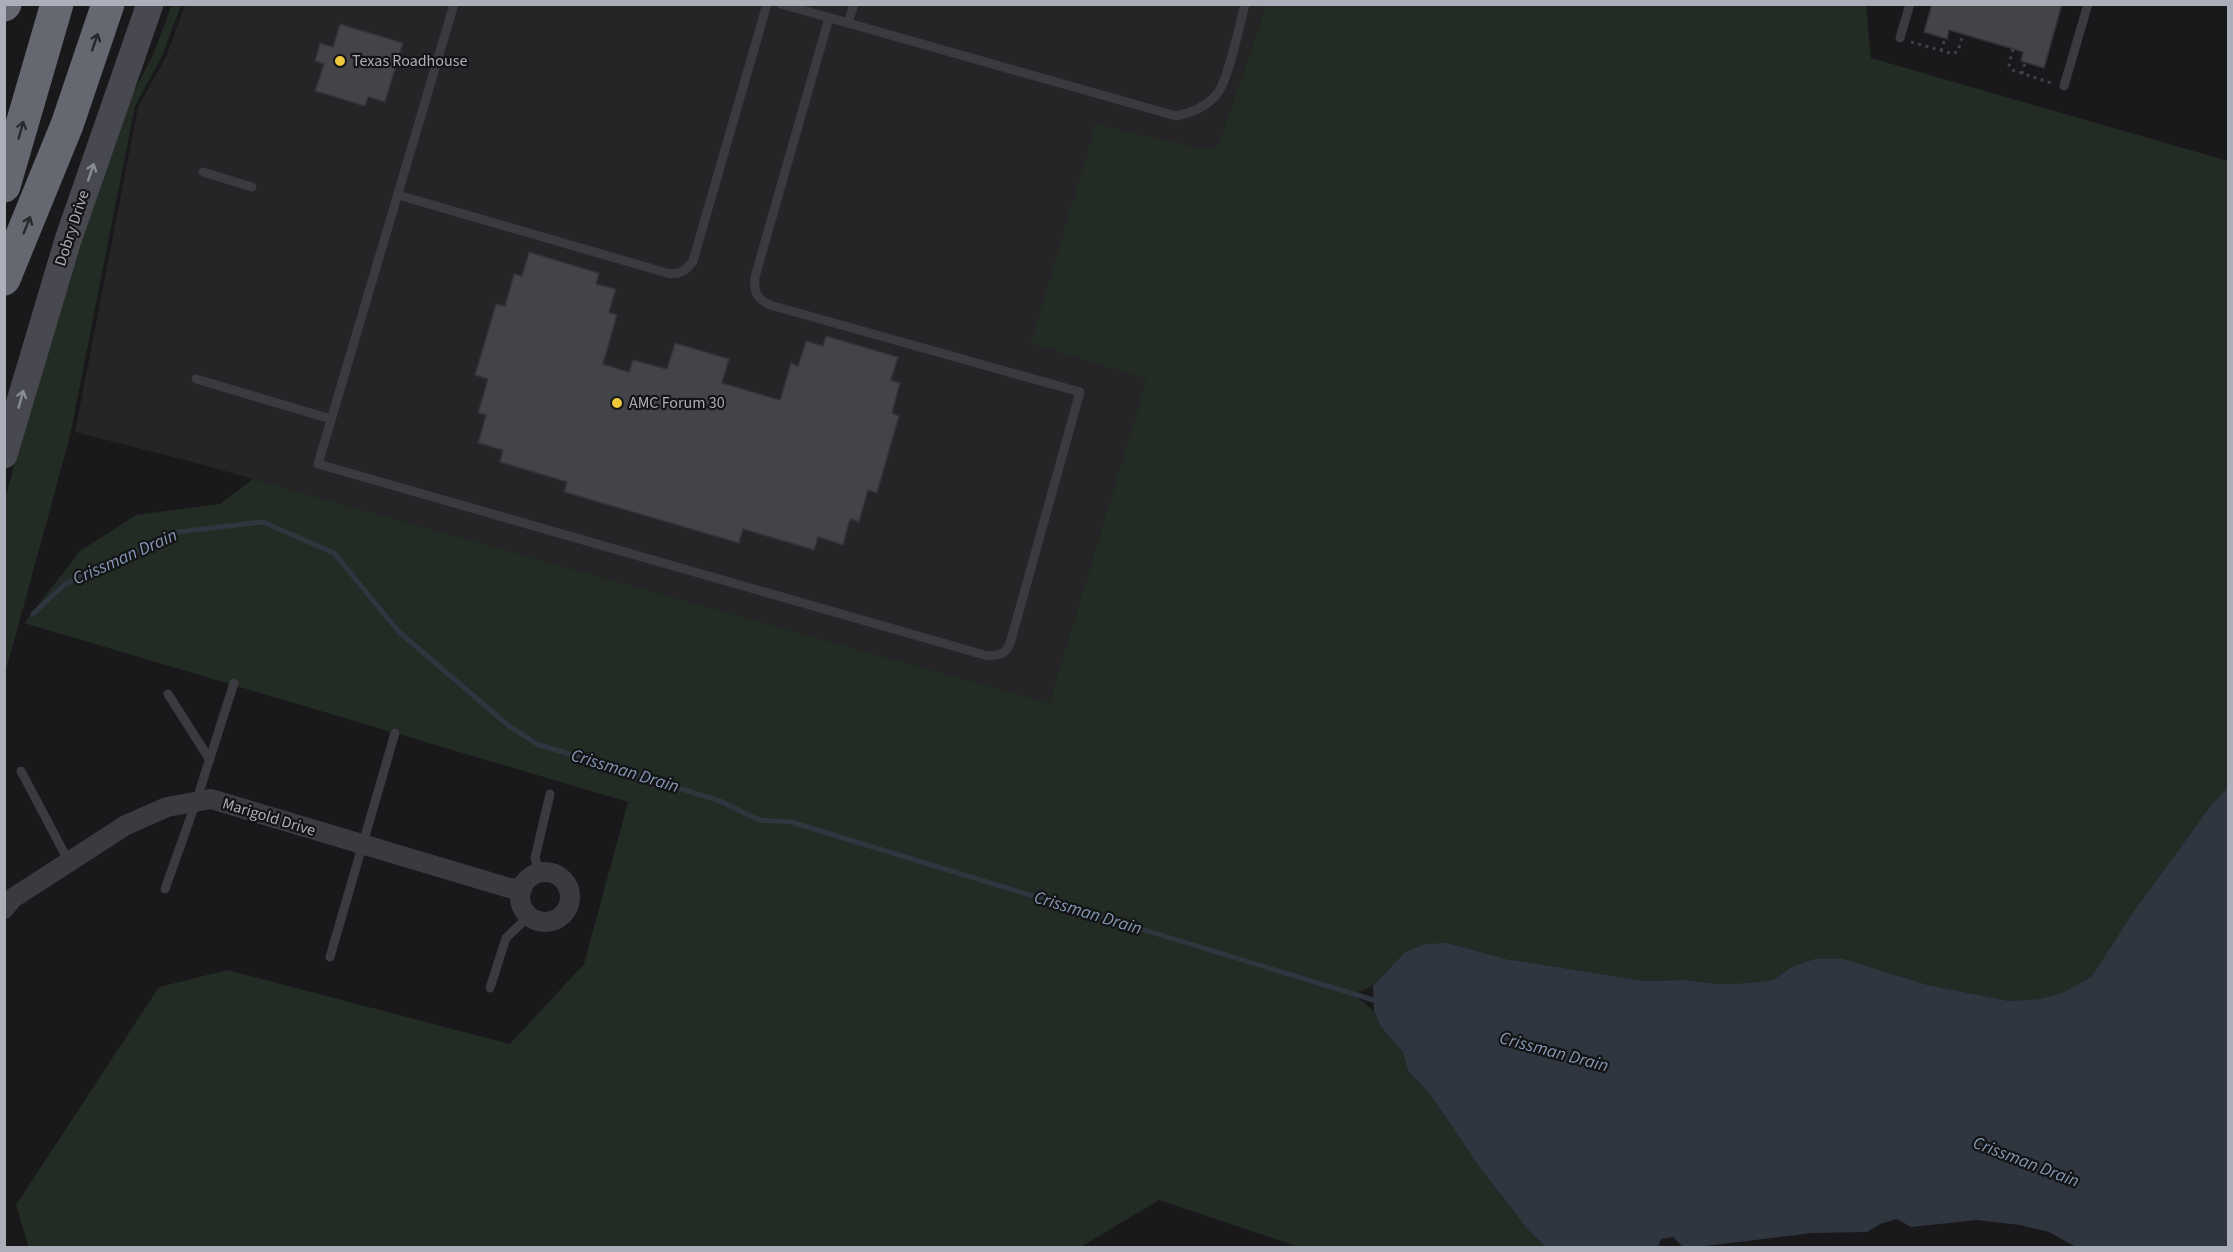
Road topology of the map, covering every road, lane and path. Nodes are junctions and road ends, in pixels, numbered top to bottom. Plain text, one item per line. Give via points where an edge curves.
1 (57, 4) edge
2 (108, 4) edge
3 (150, 4) edge
4 (454, 4) edge
5 (767, 4) edge
6 (781, 4) edge
7 (854, 4) edge
8 (1245, 4) edge
9 (1910, 4) edge
10 (2088, 4) edge
11 (829, 18) junction
12 (848, 23) junction
13 (1963, 34) dead end
14 (1945, 38) dead end
15 (1903, 39) joint
16 (2013, 49) dead end
17 (1941, 51) junction
18 (2025, 62) dead end
19 (2022, 74) junction
20 (2060, 85) joint
21 (203, 172) dead end
22 (4, 186) edge
23 (252, 187) dead end
24 (398, 195) junction
25 (4, 279) edge
26 (195, 379) dead end
27 (331, 419) junction
28 (4, 455) edge
29 (234, 683) dead end
30 (168, 694) dead end
31 (394, 733) dead end
32 (210, 760) junction
33 (21, 771) dead end
34 (550, 794) dead end
35 (196, 802) junction
36 (362, 844) junction
37 (69, 862) junction
38 (540, 873) junction
39 (165, 889) dead end
40 (522, 889) junction
41 (4, 909) edge
42 (529, 916) junction
43 (330, 957) dead end
44 (490, 988) dead end

22 -> 1 highway
25 -> 2 highway via 67,125
28 -> 3 street, Dobry Drive via 68,240
4 - 24 lane
5 - 24 lane via 693,261 679,275
6 - 11 lane
7 - 12 lane
8 - 12 lane via 1217,94 1196,110 1176,116
9 - 15 lane
10 - 20 lane
11 - 12 lane
11 - 27 lane via 754,291 758,300 770,305 1080,392 1008,650 988,656 318,464
13 - 17 path via 1956,52
14 - 17 path
15 - 17 path
16 - 19 path via 2010,68
18 - 19 path
19 - 20 path
21 - 23 lane
24 - 27 lane
26 - 27 lane
29 - 32 lane
30 - 32 lane
31 - 36 lane
32 - 35 lane
33 - 37 lane
34 - 38 lane via 535,858
35 - 36 street, Marigold Drive via 211,799
35 - 37 street, Marigold Drive via 167,807 126,825
35 - 39 lane
36 - 40 street, Marigold Drive
36 - 43 lane
37 - 41 street, Marigold Drive via 13,898
38 - 40 street via 532,876
38 - 42 street via 558,876 565,882 569,890 568,908 563,915 546,922
40 - 42 street via 521,904
42 - 44 lane via 506,938

